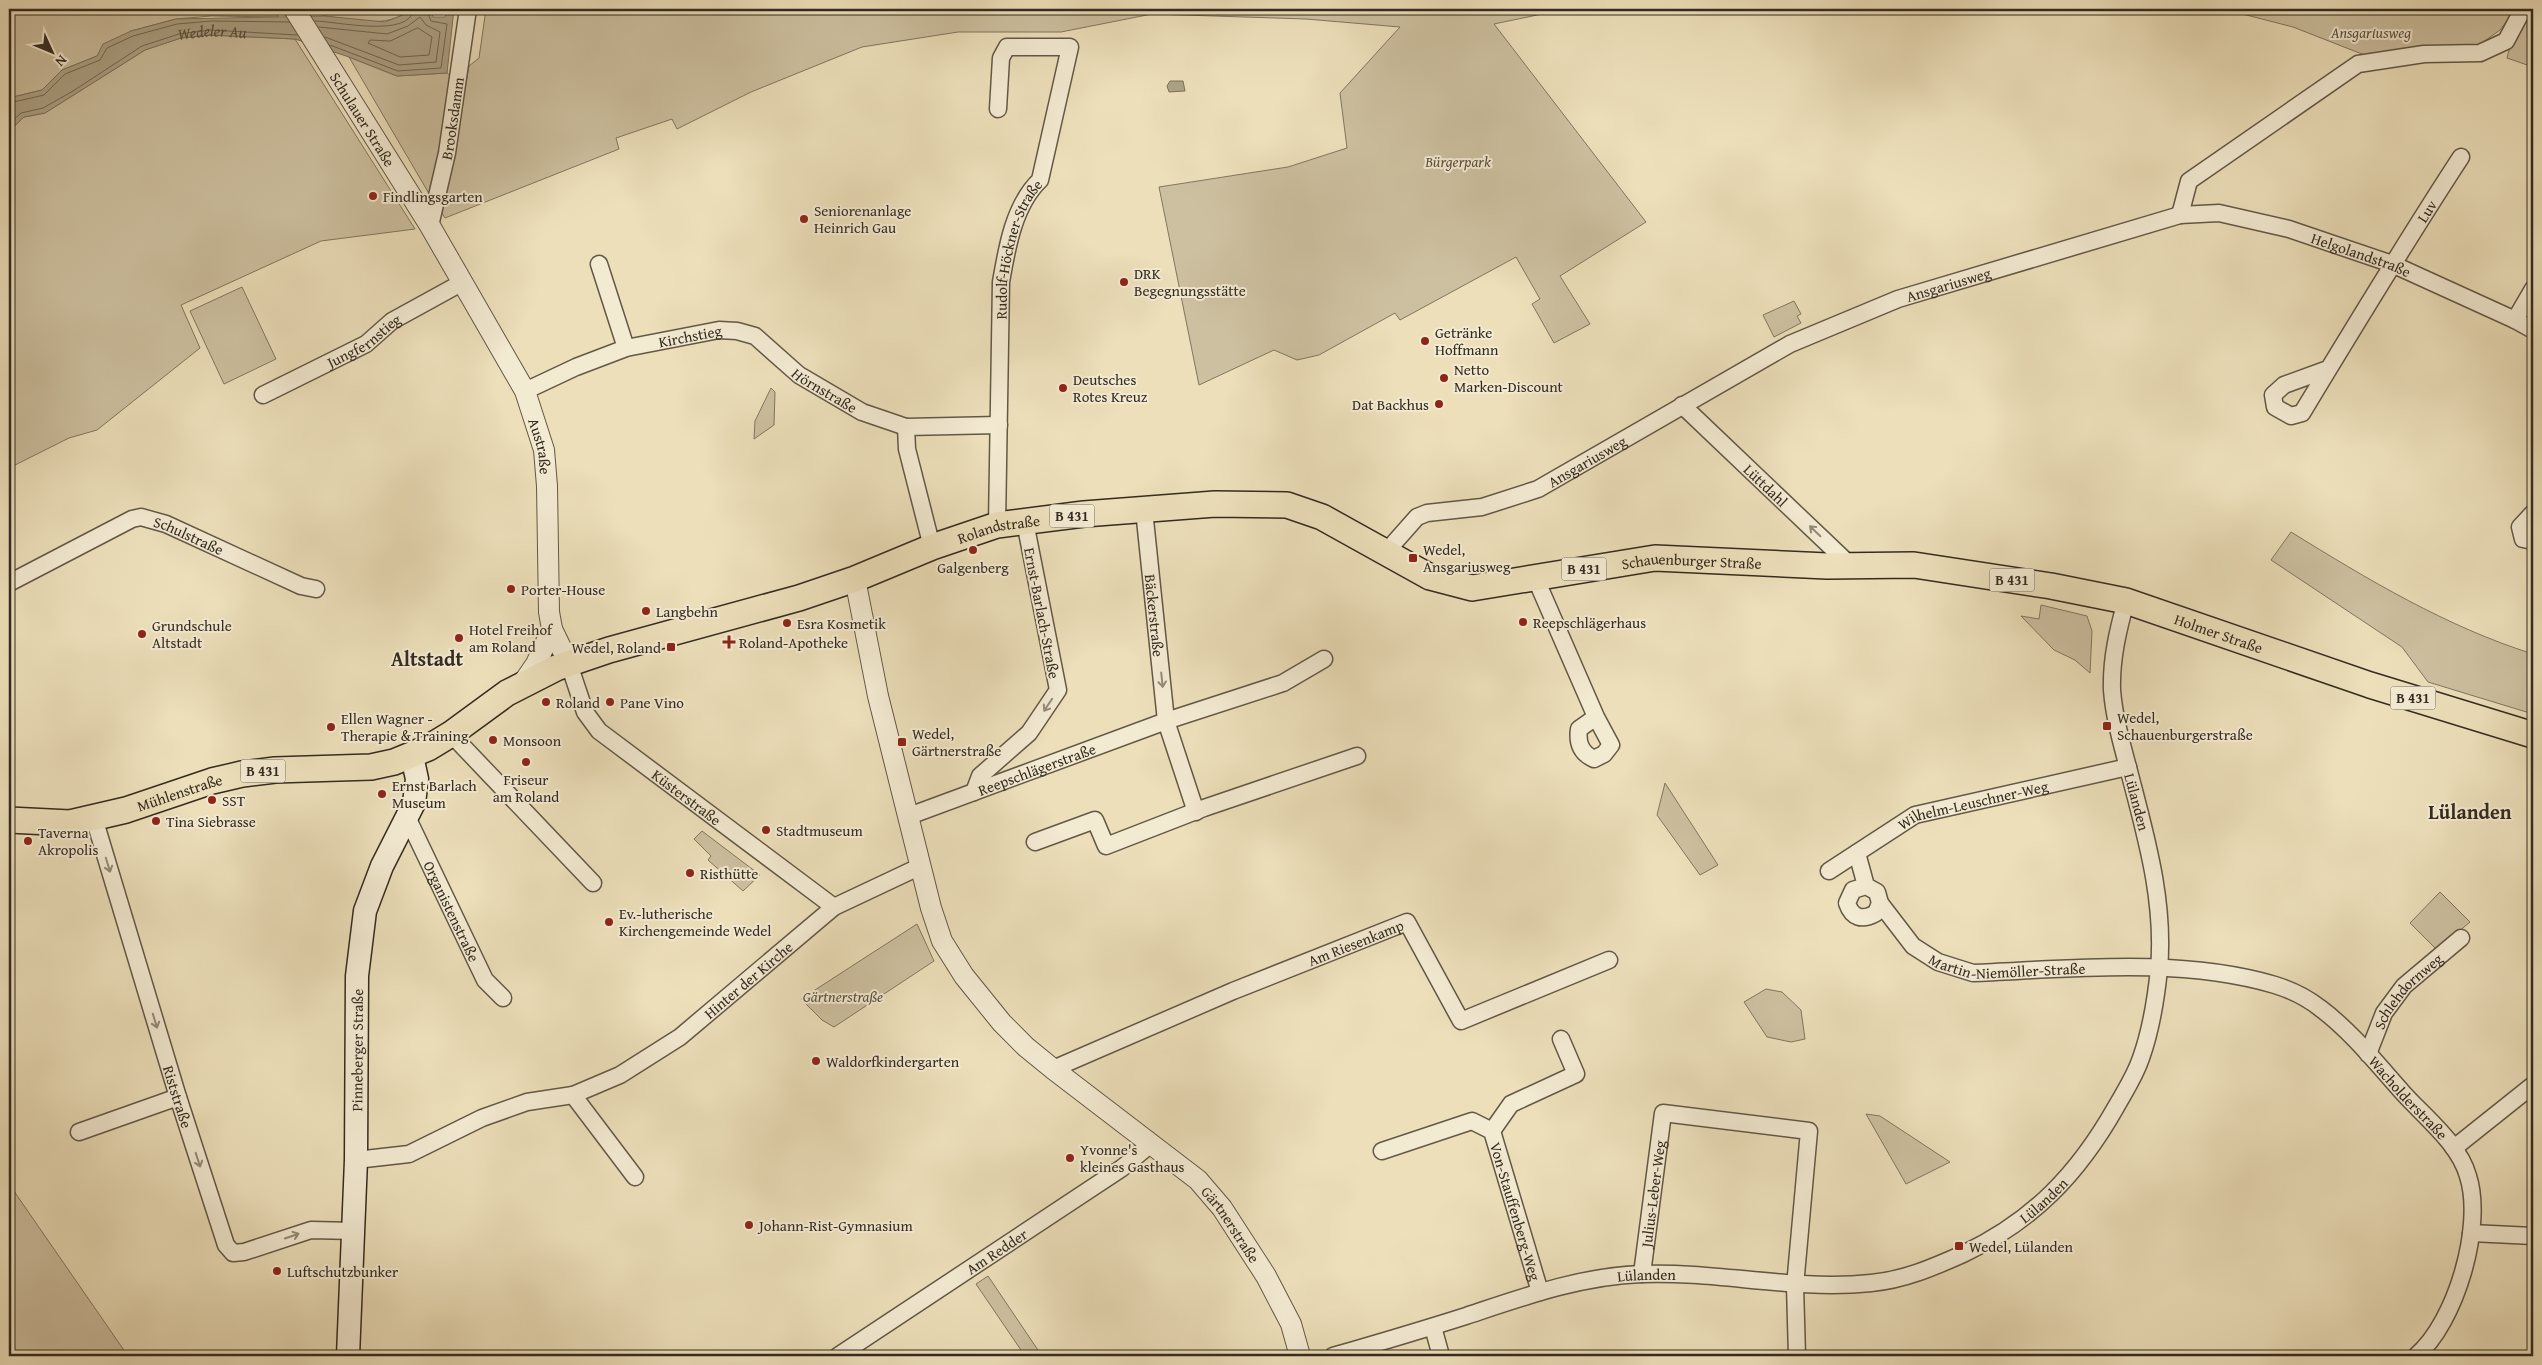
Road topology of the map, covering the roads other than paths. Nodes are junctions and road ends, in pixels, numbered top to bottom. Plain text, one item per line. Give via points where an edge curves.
1 (294, 9) edge
2 (468, 9) edge
3 (2522, 9) edge
4 (998, 109) dead end
5 (2461, 157) dead end
6 (2180, 216) junction
7 (430, 226) junction
8 (599, 264) dead end
9 (2392, 264) junction
10 (463, 282) junction
11 (2533, 289) edge
12 (2515, 320) junction
13 (2533, 330) edge
14 (754, 336) joint
15 (626, 348) junction
16 (2328, 369) dead end
17 (525, 391) junction
18 (263, 395) dead end
19 (1682, 405) junction
20 (998, 425) junction
21 (906, 427) junction
22 (1144, 510) junction
23 (2533, 513) edge
24 (1025, 522) junction
25 (997, 526) junction
26 (2533, 541) edge
27 (932, 547) junction
28 (1386, 552) junction
29 (1850, 565) junction
30 (1896, 565) joint
31 (1430, 577) joint
32 (1535, 577) junction
33 (855, 579) junction
34 (9, 583) edge
35 (316, 589) dead end
36 (2126, 601) junction
37 (552, 629) junction
38 (1324, 659) dead end
39 (569, 664) junction
40 (523, 683) junction
41 (1596, 717) dead end
42 (1166, 721) junction
43 (451, 734) junction
44 (2533, 735) edge
45 (412, 756) junction
46 (1357, 756) dead end
47 (2128, 767) junction
48 (974, 792) junction
49 (1196, 812) junction
50 (908, 816) junction
51 (94, 818) junction
52 (408, 819) junction
53 (9, 820) edge
54 (1035, 842) dead end
55 (1857, 853) junction
56 (917, 868) junction
57 (1829, 871) dead end
58 (593, 883) dead end
59 (1866, 886) junction
60 (1880, 903) junction
61 (831, 910) junction
62 (2460, 938) dead end
63 (1608, 960) dead end
64 (2159, 968) junction
65 (503, 998) dead end
66 (1561, 1039) dead end
67 (2368, 1054) junction
68 (1052, 1069) junction
69 (2533, 1085) edge
70 (573, 1095) junction
71 (178, 1096) junction
72 (1492, 1131) junction
73 (79, 1132) dead end
74 (1152, 1143) junction
75 (2454, 1148) junction
76 (1382, 1151) dead end
77 (356, 1160) junction
78 (635, 1177) dead end
79 (354, 1231) junction
80 (2471, 1233) junction
81 (2533, 1236) edge
82 (1642, 1274) junction
83 (1795, 1286) junction
84 (1540, 1292) junction
85 (1433, 1327) junction
86 (348, 1356) edge
87 (838, 1356) edge
88 (1300, 1356) edge
89 (1333, 1356) edge
90 (1441, 1356) edge
91 (1797, 1356) edge
92 (2416, 1356) edge

1 - 7 street, Schulauer Straße
2 - 7 street, Brooksdamm via 447,153
3 - 6 street via 2506,41 2480,53 2424,54 2358,64 2188,181
4 - 20 street, Rudolf-Höckner-Straße via 1002,58 1006,47 1070,47 1040,180 1027,192 1008,242 1000,282
5 - 9 street, Luv
6 - 9 street, Helgolandstraße via 2219,213 2289,229
6 - 19 street, Ansgariusweg via 1898,298 1790,344
7 - 10 street, Schulauer Straße
8 - 15 street
9 - 12 street, Helgolandstraße
9 - 16 street, Luv
10 - 17 street, Austraße
10 - 18 street, Jungfernstieg via 392,321 366,344
11 - 12 street
12 - 13 street, Helgolandstraße
14 - 15 street, Kirchstieg via 737,330 719,330
14 - 21 street, Hörnstraße via 823,391 862,412
15 - 17 street, Kirchstieg
17 - 37 street, Austraße via 544,450 547,593
19 - 28 street, Ansgariusweg via 1538,489 1482,508 1427,513 1417,517
29 -> 19 street, Lüttdahl
20 - 21 street, Hörnstraße
20 - 25 street, Rudolf-Höckner-Straße
21 - 27 street via 907,449
22 - 24 main road, Rolandstraße / B 431
22 - 28 main road, Rolandstraße / B 431 via 1215,504 1287,505 1322,517
22 -> 42 street, Bäckerstraße
23 - 26 street via 2520,526 2523,539
24 - 25 main road, Rolandstraße / B 431
24 -> 48 street, Ernst-Barlach-Straße via 1058,690 1029,733 980,776
25 - 27 main road, Rolandstraße / B 431
27 - 33 main road, Rolandstraße / B 431
28 - 31 main road, Rolandstraße / B 431
29 - 30 main road, Schauenburger Straße / B 431
29 - 32 main road, Schauenburger Straße / B 431 via 1655,558
30 - 36 main road, Holmer Straße / B 431 via 2050,586
31 - 32 main road, Schauenburger Straße / B 431 via 1472,588
32 - 41 street
33 - 39 main road, Rolandstraße / B 431
33 - 50 street, Gärtnerstraße via 878,696
34 - 35 street, Schulstraße via 141,517 166,524 301,586
36 - 44 main road, Holmer Straße / B 431 via 2370,686
36 - 47 street, Lülanden via 2112,666 2112,693
37 - 39 street, Austraße
37 - 40 street
38 - 42 street, Reepschlägerstraße via 1283,683
39 - 40 main road, B 431
39 - 61 street, Küsterstraße via 585,712 599,731
40 - 43 main road, B 431
42 - 48 street, Reepschlägerstraße
42 - 49 street
43 - 45 main road, B 431
43 - 58 street
45 - 51 main road, Mühlenstraße / B 431 via 371,767 242,774
45 - 52 main road, Pinneberger Straße via 417,788
46 - 49 street
47 - 55 street, Wilhelm-Leuschner-Weg via 1915,815
47 - 64 street, Lülanden via 2150,851 2160,909
48 - 50 street, Reepschlägerstraße
49 - 54 street via 1106,846 1095,820
50 - 56 street, Gärtnerstraße
51 - 53 main road, Mühlenstraße / B 431 via 70,823
51 -> 71 street, Riststraße
52 - 65 street, Organistenstraße via 485,980
52 - 77 main road, Pinneberger Straße via 382,866 364,911 357,976
55 - 57 street, Wilhelm-Leuschner-Weg
55 - 59 street, Martin-Niemöller-Straße
56 - 61 street, Hinter der Kirche
56 - 68 street, Gärtnerstraße via 942,942 964,976 1002,1023
59 - 60 street, Martin-Niemöller-Straße via 1877,892
59 - 60 street via 1853,890 1847,903 1850,912 1867,918 1876,913
60 - 64 street, Martin-Niemöller-Straße via 1913,946 1938,962 1960,970 1973,973
61 - 70 street, Hinter der Kirche via 680,1037 620,1075
62 - 67 street, Schlehdornweg via 2404,986 2384,1013
63 - 68 street, Am Riesenkamp via 1461,1021 1407,922 1233,991
64 - 67 street, Wacholderstraße via 2212,972 2274,985 2299,994 2321,1008
64 - 83 street, Lülanden via 2141,1060 2098,1138 2060,1186 2007,1230 1927,1271 1872,1283
66 - 72 street, Von-Stauffenberg-Weg via 1576,1074 1510,1104
67 - 75 street, Wacholderstraße
68 - 74 street, Gärtnerstraße
69 - 75 street
70 - 77 street, Hinter der Kirche via 527,1102 482,1118 409,1154
70 - 78 street
71 - 73 street
71 -> 79 street, Riststraße via 226,1245 233,1253 311,1230
72 - 76 street, Von-Stauffenberg-Weg via 1472,1121
72 - 84 street, Von-Stauffenberg-Weg
74 - 87 street, Am Redder via 1122,1168
74 - 88 street, Gärtnerstraße via 1198,1180 1222,1208 1266,1276 1291,1324
75 - 80 street, Wacholderstraße via 2468,1175 2473,1202
77 - 79 main road, Pinneberger Straße
79 - 86 main road, Pinneberger Straße
80 - 81 street
80 - 92 street, Wacholderstraße via 2451,1302 2434,1336
82 - 83 street, Lülanden
82 - 83 street, Julius-Leber-Weg via 1663,1113 1809,1131
82 - 84 street, Lülanden via 1589,1280
83 - 91 street
84 - 85 street, Lülanden
85 - 89 street, Lülanden
85 - 90 street

